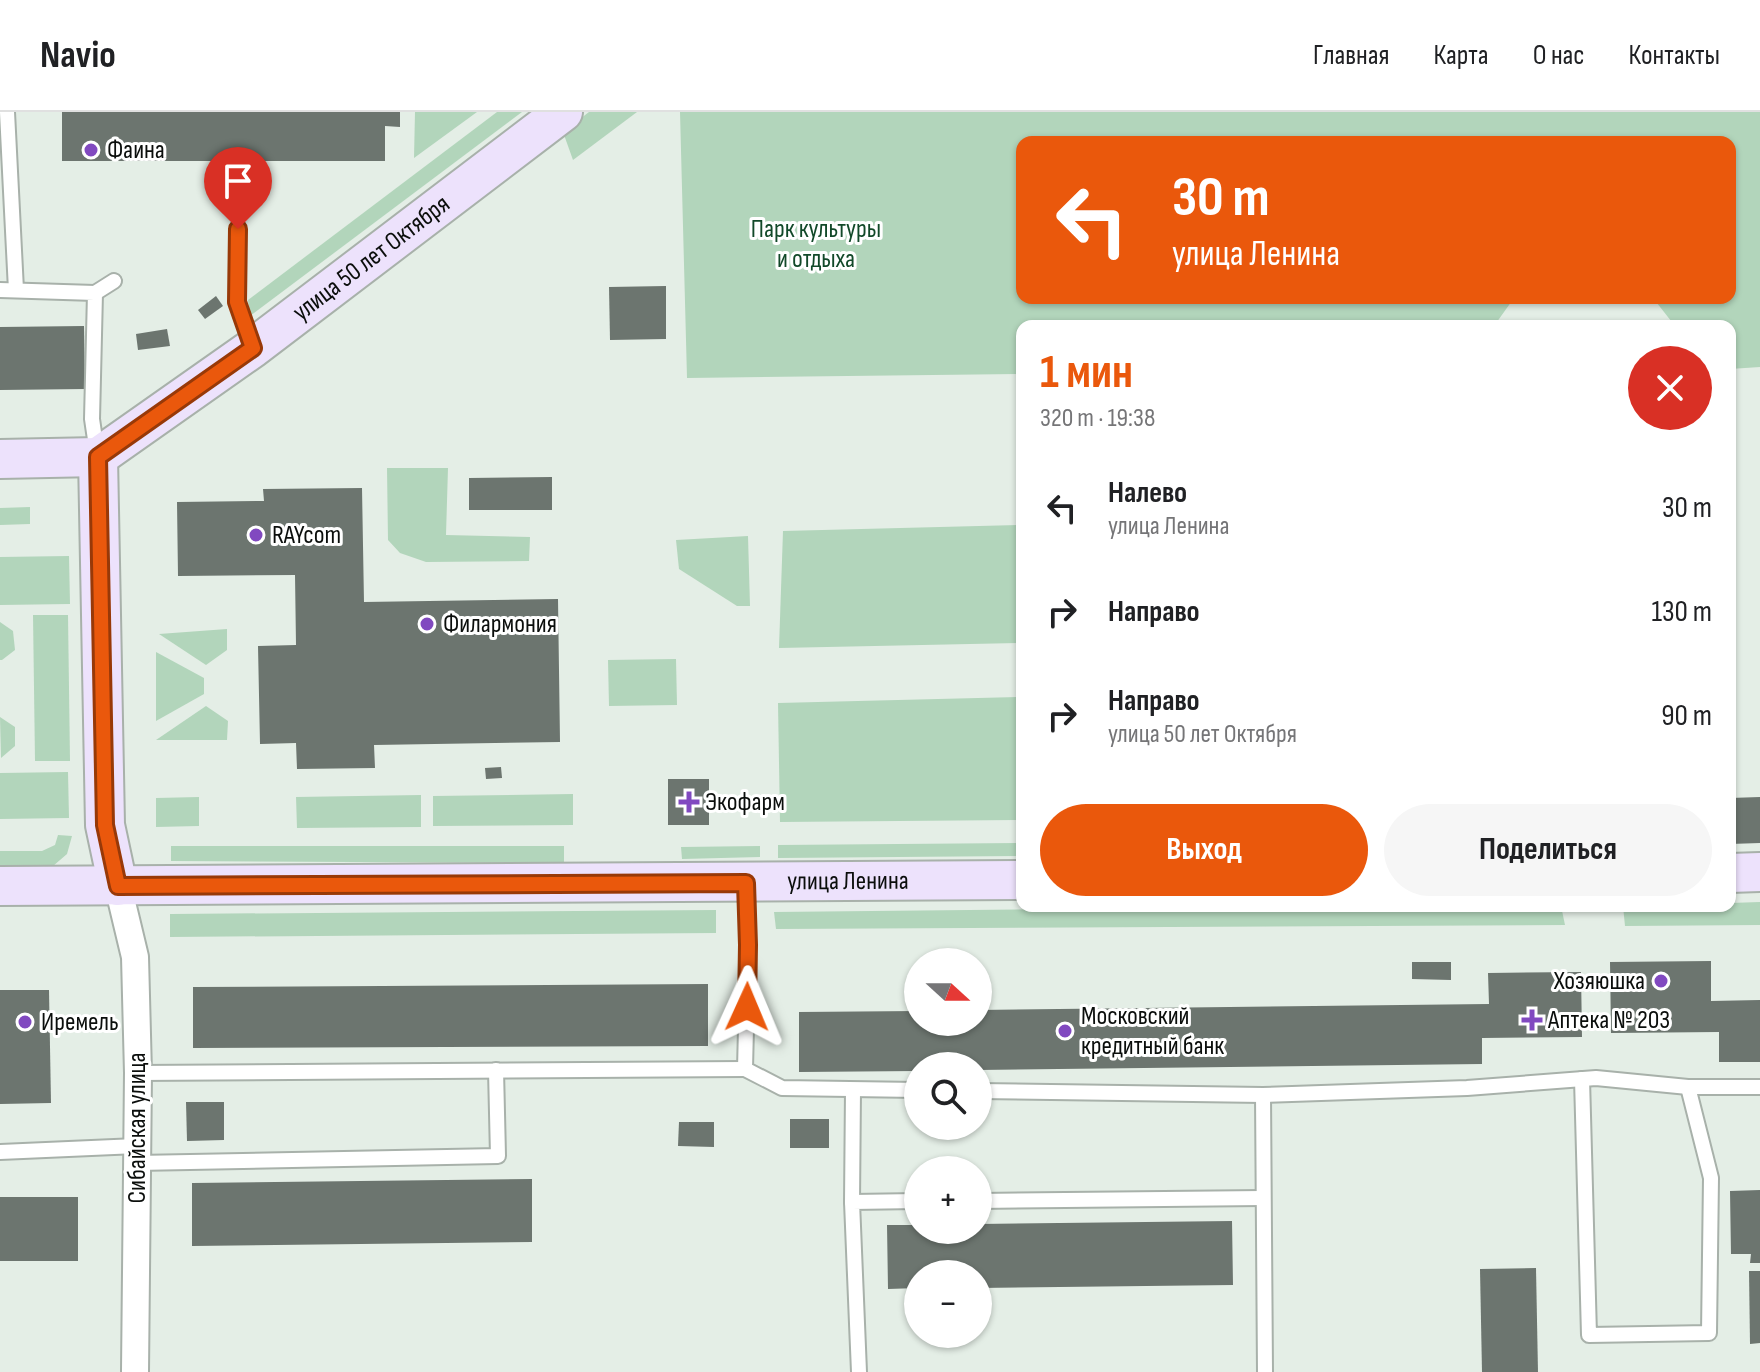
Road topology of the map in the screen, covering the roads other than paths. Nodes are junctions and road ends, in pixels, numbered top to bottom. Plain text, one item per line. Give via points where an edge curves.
1 (7, 112) edge
2 (563, 112) edge
3 (238, 229) dead end
4 (114, 281) dead end
5 (0, 290) edge
6 (16, 290) junction
7 (95, 293) junction
8 (253, 348) junction
9 (98, 457) junction
10 (0, 459) edge
11 (1760, 872) edge
12 (1736, 873) edge
13 (1016, 880) edge
14 (746, 883) junction
15 (0, 886) edge
16 (118, 886) junction
17 (745, 1069) junction
18 (496, 1070) junction
19 (138, 1073) junction
20 (1582, 1079) junction
21 (1688, 1087) junction
22 (1760, 1087) edge
23 (853, 1090) junction
24 (904, 1090) edge
25 (992, 1091) edge
26 (1263, 1095) junction
27 (0, 1152) edge
28 (137, 1155) junction
29 (1263, 1198) junction
30 (904, 1201) edge
31 (992, 1201) edge
32 (852, 1202) junction
33 (135, 1372) edge
34 (859, 1372) edge
35 (1265, 1372) edge

1 - 6 lane
2 - 8 street, улица 50 лет Октября
3 - 8 lane via 237,302
4 - 7 lane
5 - 6 lane
6 - 7 lane
7 - 9 lane via 92,419
8 - 9 street, улица 50 лет Октября
9 - 10 street
9 - 16 street via 105,825
11 - 12 street
13 - 14 street, улица Ленина
14 - 16 street, улица Ленина
14 - 17 lane
15 - 16 street, улица Ленина
16 - 19 street, Сибайская улица via 135,957
17 - 18 lane
17 - 23 lane via 782,1088
18 - 19 lane
18 - 28 lane via 498,1156
19 - 28 street, Сибайская улица
20 - 21 lane
20 - 21 lane via 1589,1335 1709,1333 1711,1178
20 - 26 lane
21 - 22 lane
23 - 24 lane
23 - 32 lane
25 - 26 lane
26 - 29 lane
27 - 28 lane
28 - 33 street, Сибайская улица
29 - 31 lane
29 - 35 lane
30 - 32 lane
32 - 34 lane

